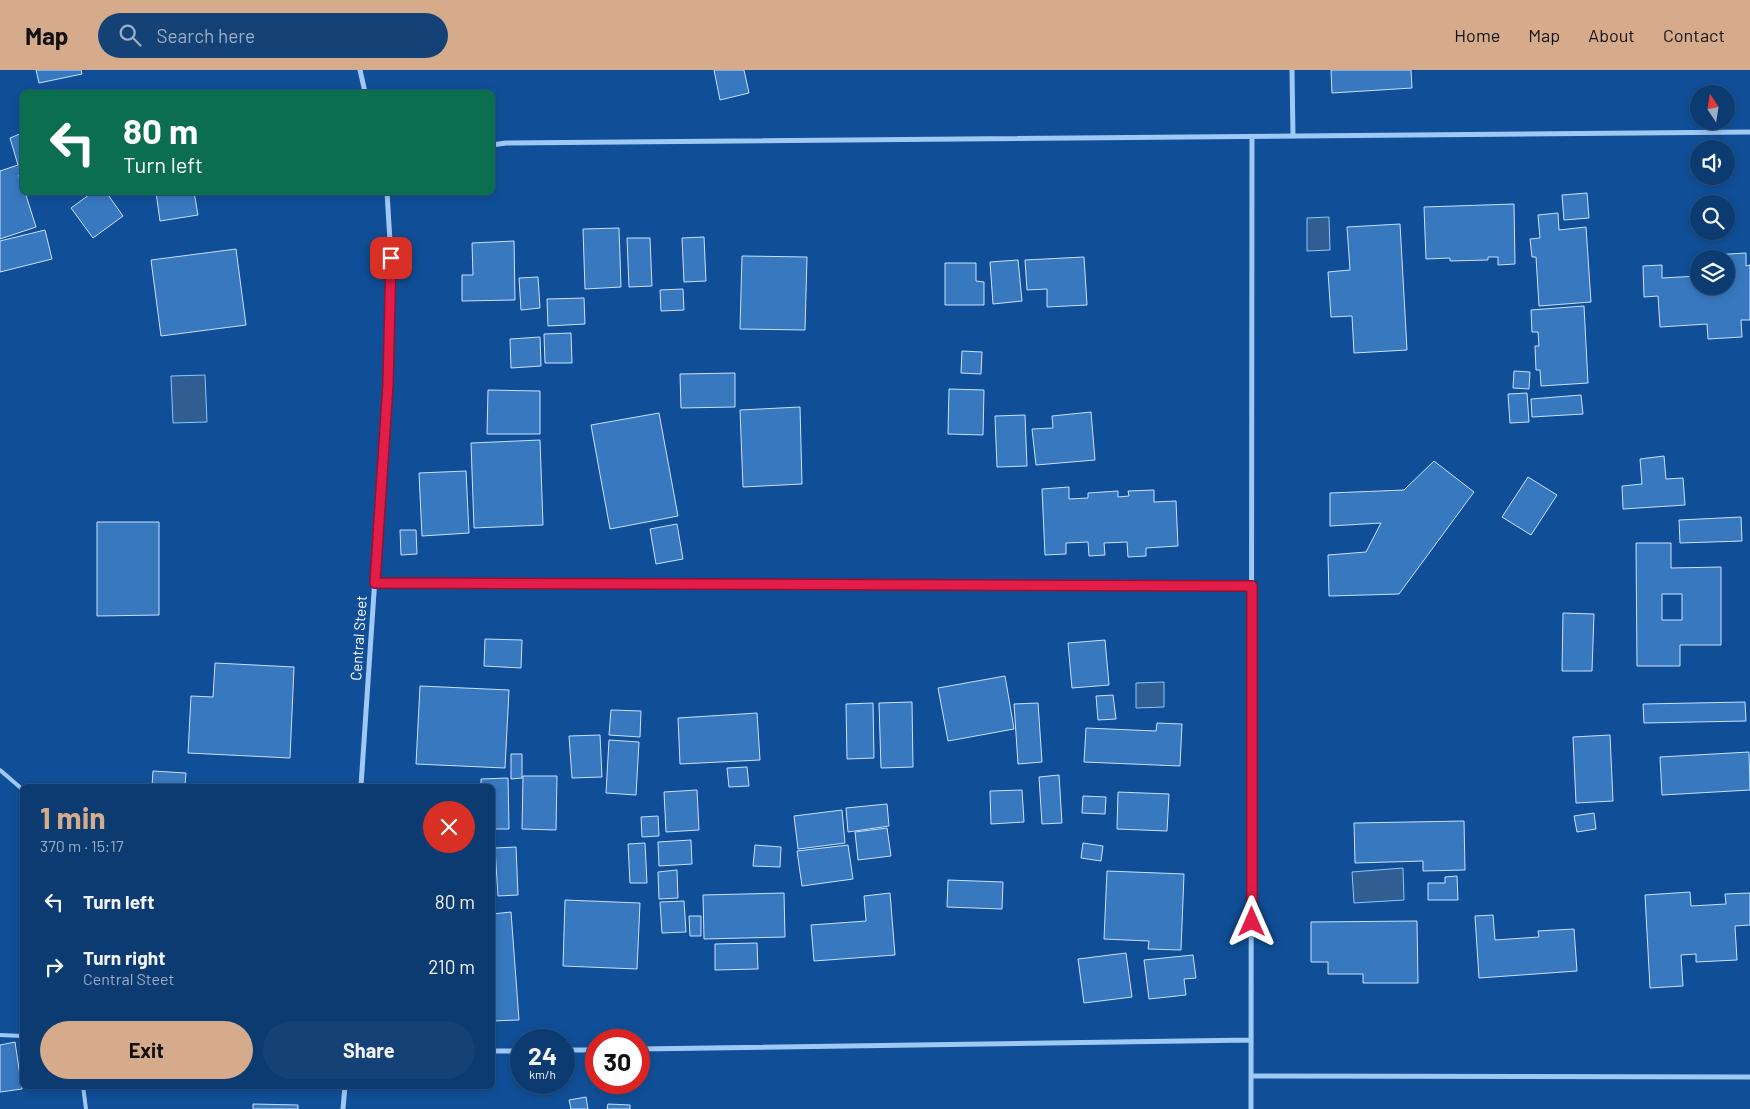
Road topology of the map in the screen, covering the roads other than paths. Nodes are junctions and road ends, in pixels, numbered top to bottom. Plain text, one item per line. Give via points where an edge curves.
1 (360, 70) edge
2 (1292, 70) edge
3 (365, 90) edge
4 (1750, 132) edge
5 (1293, 136) junction
6 (1252, 138) junction
7 (495, 145) edge
8 (387, 195) edge
9 (375, 583) junction
10 (1252, 586) junction
11 (0, 770) edge
12 (361, 784) edge
13 (20, 787) edge
14 (0, 1035) edge
15 (20, 1036) edge
16 (1251, 1040) junction
17 (650, 1049) edge
18 (495, 1051) edge
19 (510, 1051) edge
20 (1251, 1076) junction
21 (1750, 1077) edge
22 (83, 1089) edge
23 (344, 1089) edge
24 (86, 1109) edge
25 (343, 1109) edge
26 (1251, 1109) edge

1 - 3 street
2 - 5 street
4 - 5 street
5 - 6 street
6 - 7 street
6 - 10 street
8 - 9 street, Central Steet via 391,258 388,384
9 - 10 street
9 - 12 street, Central Steet
10 - 16 street
11 - 13 lane
14 - 15 lane
16 - 17 street
16 - 20 street
18 - 19 street
20 - 21 street
20 - 26 street
22 - 24 lane
23 - 25 street

